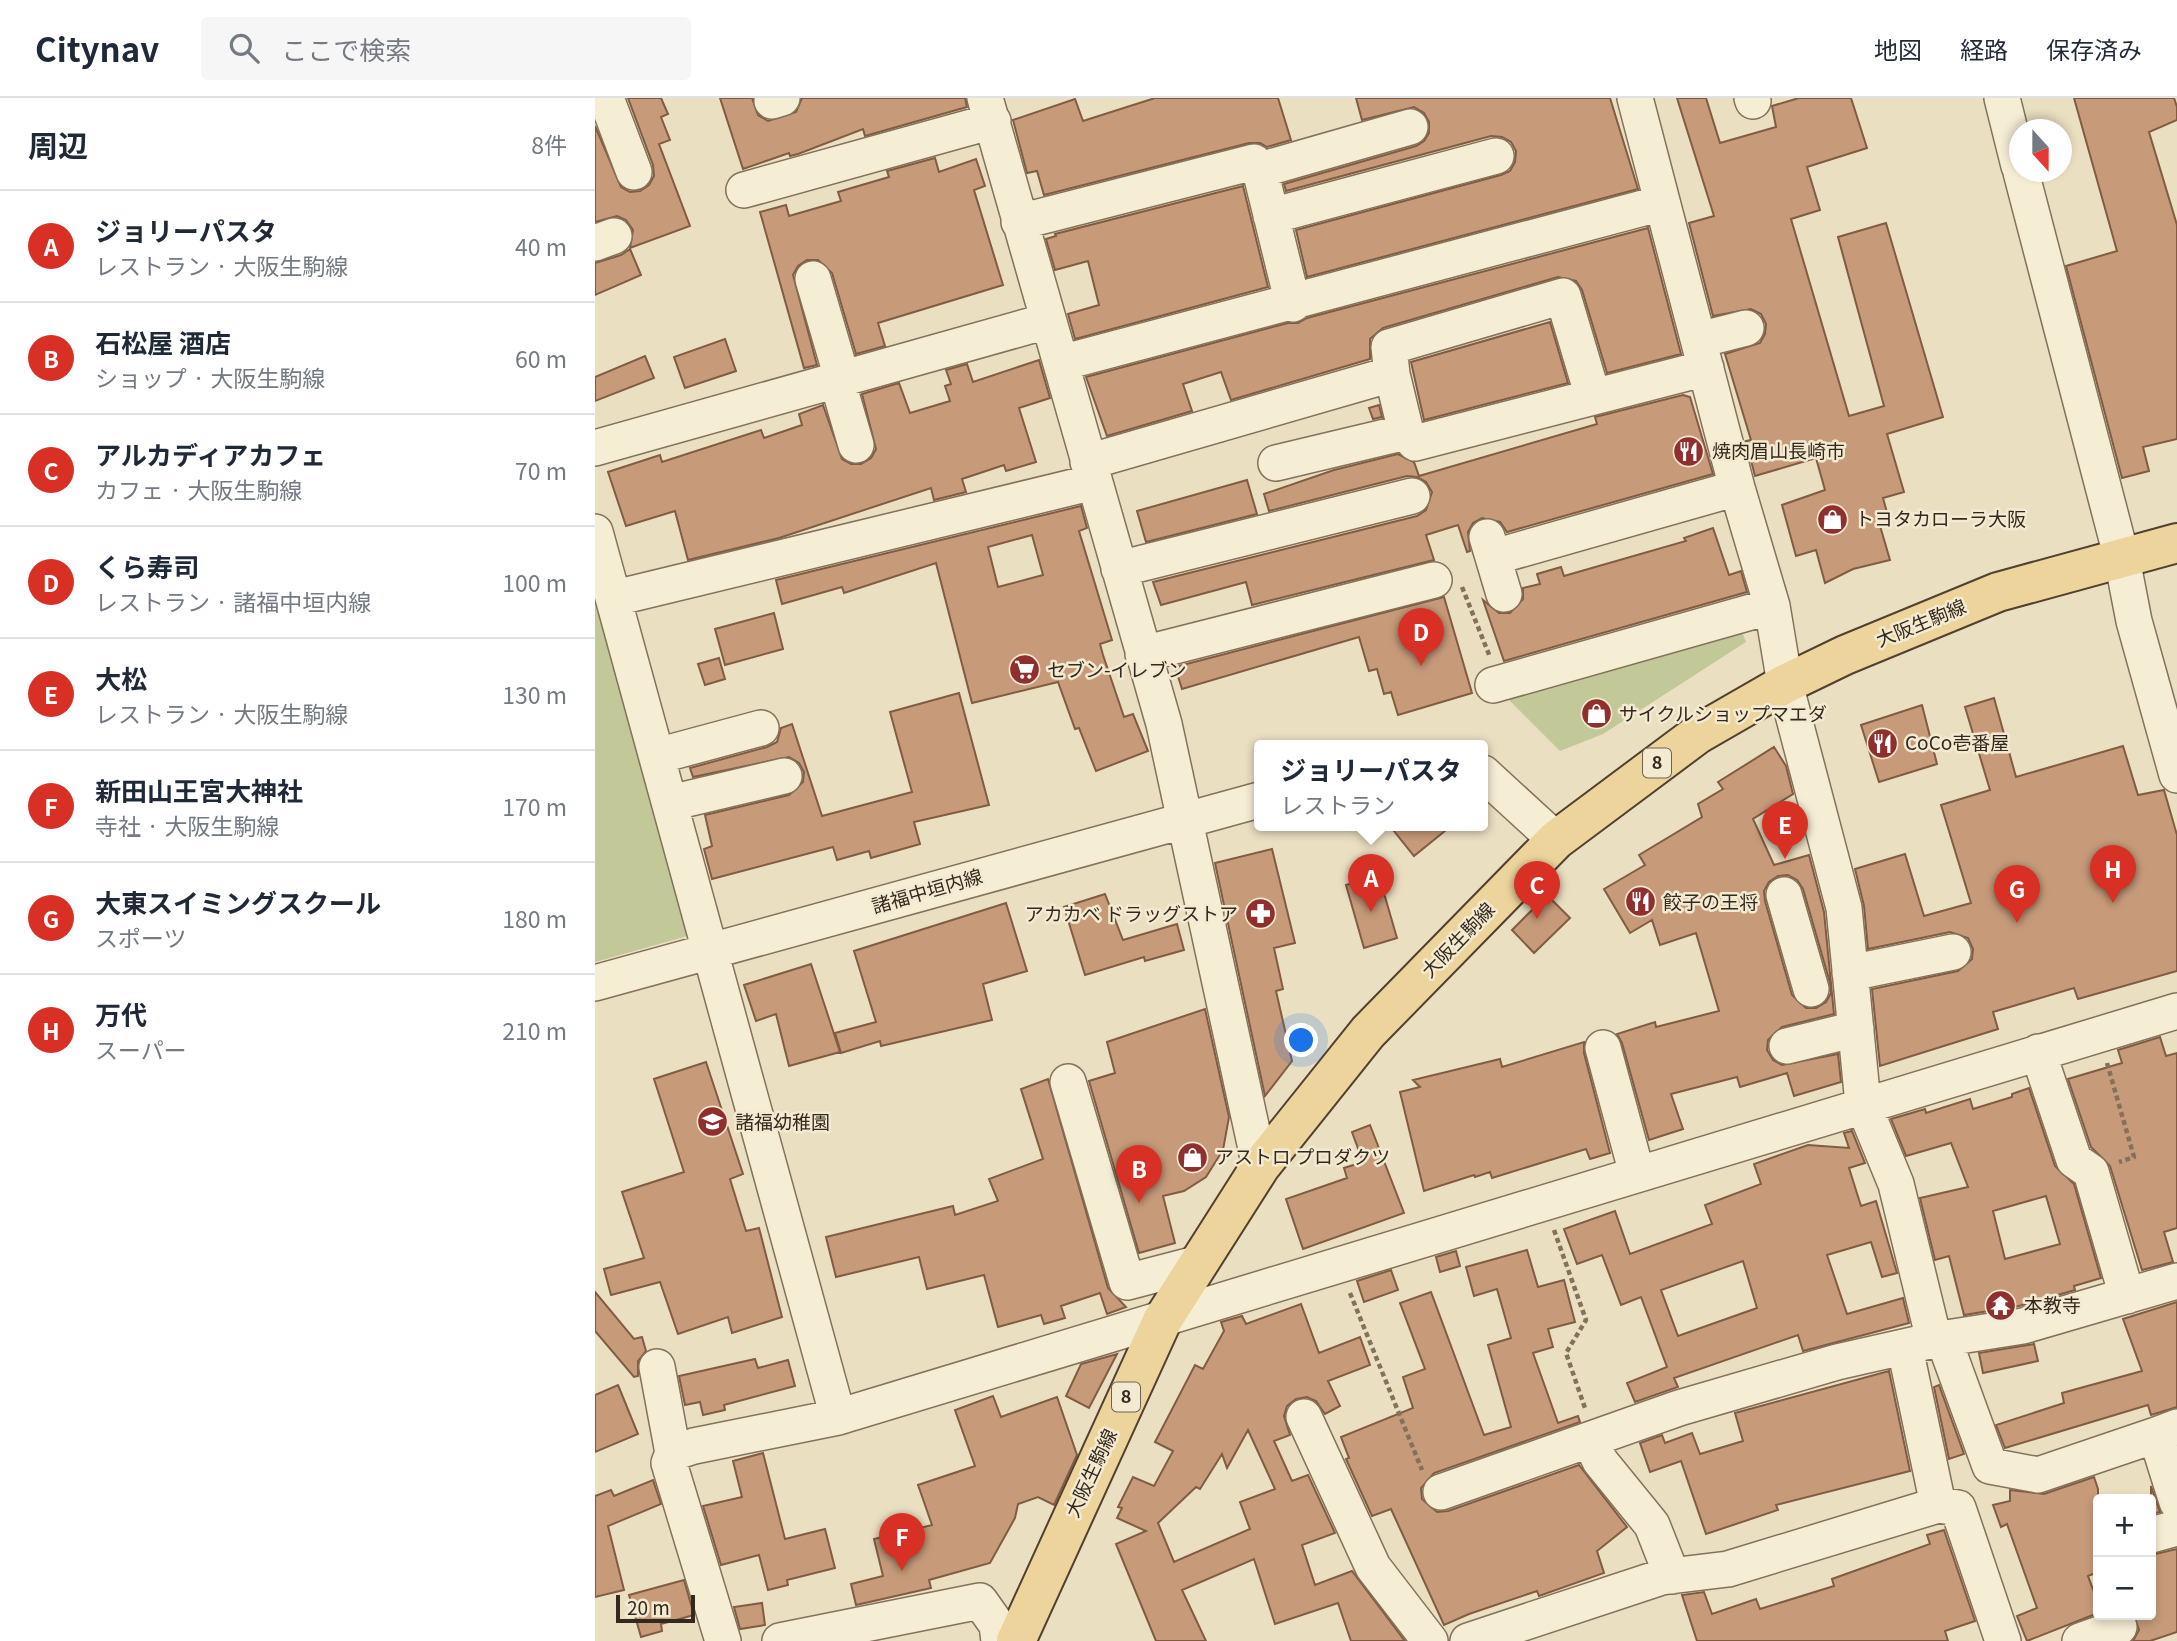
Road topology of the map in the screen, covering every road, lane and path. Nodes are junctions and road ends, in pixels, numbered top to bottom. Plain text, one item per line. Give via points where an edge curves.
1 (605, 98) edge
2 (1635, 98) edge
3 (2002, 98) edge
4 (989, 110) edge
5 (2009, 126) edge
6 (1410, 127) dead end
7 (1496, 156) dead end
8 (1260, 170) junction
9 (638, 177) dead end
10 (2024, 182) edge
11 (744, 190) dead end
12 (1662, 203) junction
13 (1271, 216) junction
14 (1019, 222) junction
15 (813, 279) dead end
16 (1293, 304) junction
17 (1047, 321) junction
18 (1746, 328) dead end
19 (1702, 354) junction
20 (1062, 363) junction
21 (1392, 374) junction
22 (840, 379) junction
23 (1593, 397) junction
24 (1406, 432) junction
25 (856, 445) dead end
26 (595, 448) edge
27 (1276, 463) dead end
28 (1091, 472) junction
29 (1737, 488) junction
30 (1412, 496) dead end
31 (595, 531) edge
32 (2177, 543) edge
33 (2122, 559) junction
34 (1119, 569) junction
35 (1434, 580) joint
36 (1504, 594) dead end
37 (615, 598) junction
38 (1772, 606) junction
39 (1143, 653) junction
40 (1785, 684) junction
41 (1493, 685) joint
42 (761, 728) dead end
43 (657, 756) junction
44 (2177, 775) edge
45 (784, 776) dead end
46 (1488, 778) edge
47 (1254, 801) edge
48 (670, 803) junction
49 (1183, 820) junction
50 (1556, 840) junction
51 (1845, 920) junction
52 (710, 952) junction
53 (1953, 952) dead end
54 (1850, 974) junction
55 (595, 983) edge
56 (1811, 989) dead end
57 (2177, 1011) edge
58 (1856, 1029) junction
59 (2098, 1034) junction
60 (1787, 1046) dead end
61 (1603, 1048) dead end
62 (2038, 1052) junction
63 (1068, 1082) dead end
64 (1863, 1104) junction
65 (1260, 1167) junction
66 (2091, 1172) junction
67 (1637, 1174) junction
68 (1545, 1203) junction
69 (1200, 1263) junction
70 (1341, 1266) junction
71 (2177, 1281) edge
72 (2127, 1296) junction
73 (1162, 1321) junction
74 (1928, 1343) junction
75 (657, 1367) dead end
76 (838, 1417) junction
77 (1304, 1417) dead end
78 (2166, 1431) edge
79 (1593, 1439) junction
80 (673, 1453) junction
81 (1441, 1492) joint
82 (2177, 1502) edge
83 (1938, 1505) junction
84 (2177, 1528) edge
85 (2156, 1534) edge
86 (1672, 1576) junction
87 (2119, 1627) dead end
88 (723, 1641) edge
89 (780, 1641) edge
90 (999, 1641) edge
91 (1016, 1641) edge
92 (1430, 1641) edge
93 (1468, 1641) edge
94 (2003, 1641) edge
95 (2080, 1641) edge

1 - 9 street
2 - 12 street
3 - 5 street
4 - 11 street
4 - 14 street
6 - 8 street
7 - 13 street
8 - 13 street
8 - 14 street via 1254,162
10 - 33 street
12 - 16 street
12 - 19 street
13 - 16 street
14 - 17 street
15 - 22 street
16 - 20 street
17 - 20 street
17 - 22 street
18 - 19 street
19 - 23 street
19 - 29 street
20 - 28 street
21 - 23 street via 1389,347 1563,296
21 - 24 street
21 - 28 street
22 - 25 street
22 - 26 street
23 - 24 street via 1415,443
24 - 27 street
28 - 34 street
28 - 37 street
29 - 36 street via 1490,546
29 - 38 street
30 - 34 street
31 - 37 street
32 - 33 main road, 大阪生駒線 / 8
33 - 40 main road, 大阪生駒線 / 8 via 1998,592
33 - 44 street via 2134,621
34 - 39 street
35 - 39 street
35 - 41 path via 1458,576 1489,653
37 - 43 street
38 - 40 street
38 - 41 street
39 - 49 street via 1164,724
40 - 50 main road, 大阪生駒線 / 8 via 1698,734
40 - 51 street
42 - 43 street
43 - 48 street
45 - 48 street
46 - 50 street
47 - 49 street, 諸福中垣内線
48 - 52 street
49 - 52 street, 諸福中垣内線
49 - 65 street
50 - 65 main road, 大阪生駒線 / 8 via 1368,1032
51 - 54 street
51 - 56 street via 1789,911
52 - 55 street, 諸福中垣内線
52 - 76 street
53 - 54 street
54 - 58 street
57 - 59 street
58 - 60 street
58 - 64 street
59 - 62 street
59 - 66 path via 2134,1157
61 - 67 street
62 - 64 street
62 - 66 street via 2074,1160
63 - 69 street via 1127,1282
64 - 67 street
64 - 74 street via 1896,1184
65 - 69 main road, 大阪生駒線 / 8
66 - 72 street
67 - 68 street
68 - 70 street
68 - 79 path via 1586,1320 1566,1353
69 - 73 main road, 大阪生駒線 / 8
70 - 73 street
70 - 81 path via 1429,1487
71 - 72 street
72 - 74 street via 2024,1326
73 - 76 street
73 - 91 main road, 大阪生駒線 / 8
74 - 78 street via 1990,1466 2038,1475
74 - 79 street via 1837,1362
74 - 83 street
75 - 80 street
76 - 80 street
77 - 92 street via 1373,1567
78 - 82 street
79 - 81 street
79 - 86 street via 1600,1461 1651,1525
80 - 88 street via 669,1463
83 - 86 street via 1728,1569
83 - 94 street via 1958,1508
84 - 85 street
86 - 93 street
87 - 95 street
89 - 90 street via 980,1601 997,1625

